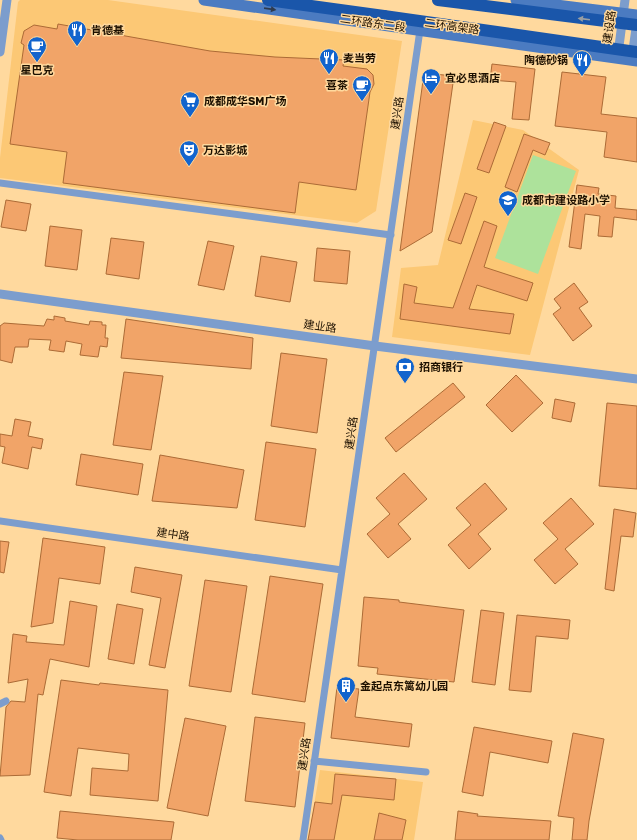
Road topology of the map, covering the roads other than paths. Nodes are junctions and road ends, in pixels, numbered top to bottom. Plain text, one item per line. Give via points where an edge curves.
1 (7, 0) edge
2 (204, 0) edge
3 (268, 0) edge
4 (438, 0) edge
5 (516, 0) edge
6 (625, 0) edge
7 (623, 14) junction
8 (637, 15) edge
9 (637, 21) edge
10 (637, 26) edge
11 (420, 30) junction
12 (0, 52) edge
13 (617, 58) junction
14 (635, 58) edge
15 (0, 183) edge
16 (391, 235) junction
17 (0, 294) edge
18 (374, 346) junction
19 (637, 379) edge
20 (0, 522) edge
21 (342, 570) junction
22 (314, 761) junction
23 (426, 772) dead end
24 (302, 840) edge

1 - 12 street
2 -> 11 main road, 二环路东二段
3 - 14 highway, 二环高架路, bridge
10 -> 4 highway, bridge
5 - 7 main road
6 - 7 street, 建设路
7 - 8 main road
7 - 13 street, 建设路
9 - 14 street
11 - 13 main road, 二环路东二段
11 - 16 street, 建兴路
13 - 14 main road, 二环路东二段
15 - 16 street
16 - 18 street, 建兴路
17 - 18 street, 建业路
18 - 19 street, 建业路
18 - 21 street, 建兴路
20 - 21 street, 建中路
21 - 22 street, 建兴路
22 - 23 street
22 - 24 street, 建兴路

